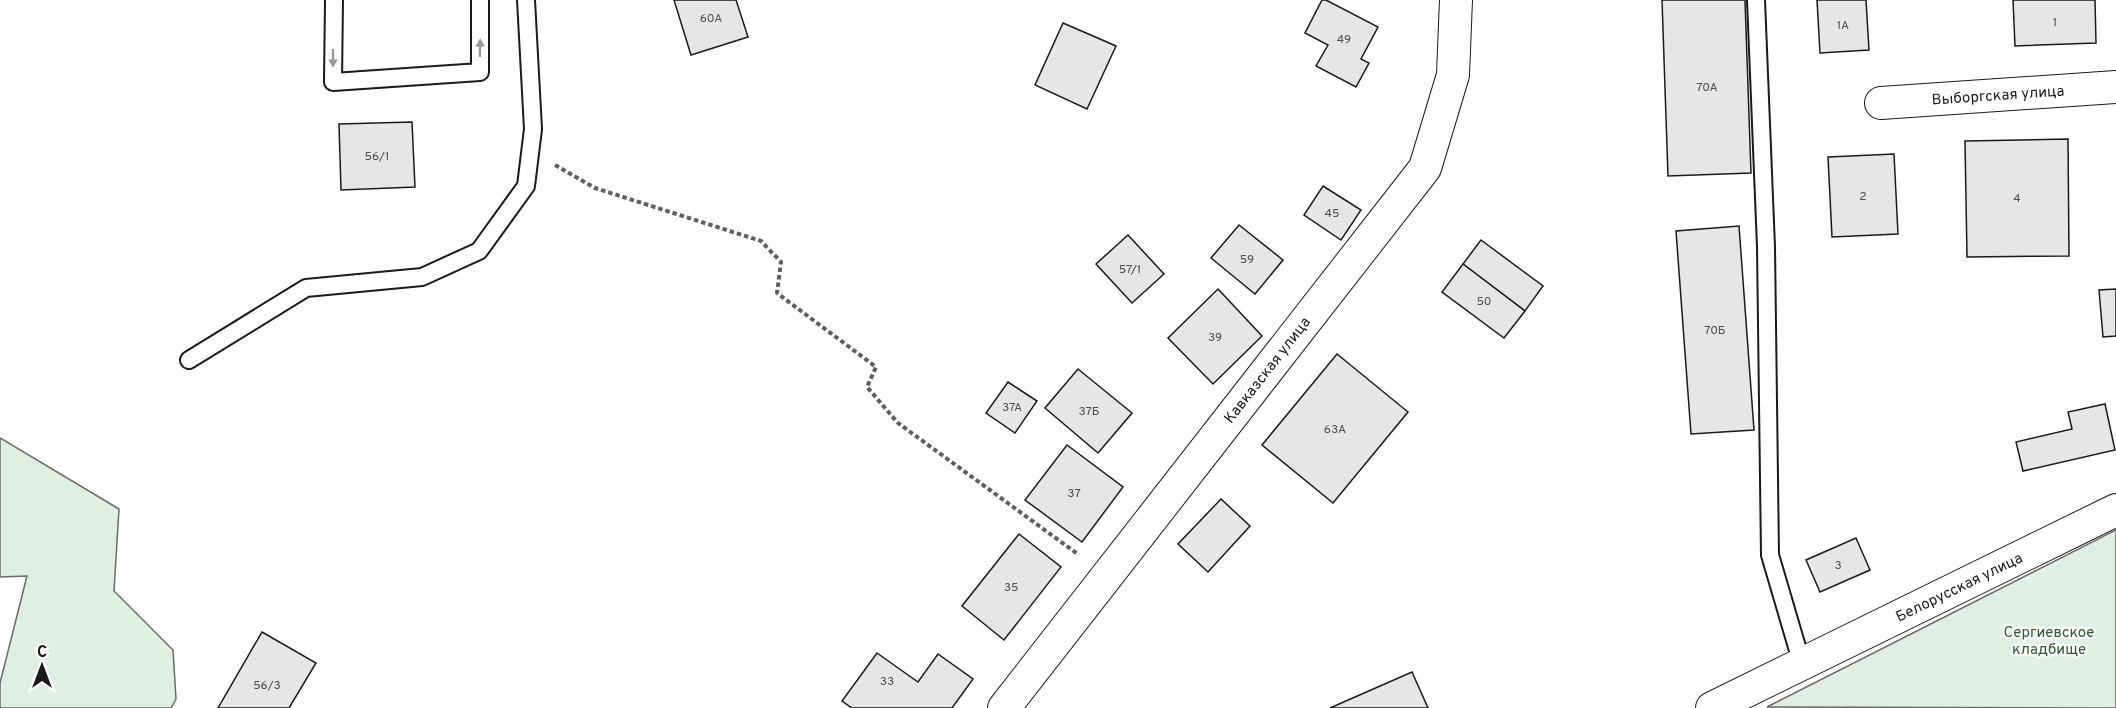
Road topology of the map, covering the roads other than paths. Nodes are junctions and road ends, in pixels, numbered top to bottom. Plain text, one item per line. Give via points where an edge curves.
1 (334, 0) edge
2 (480, 0) edge
3 (526, 0) edge
4 (1456, 0) edge
5 (1755, 0) edge
6 (2116, 87) edge
7 (1881, 103) dead end
8 (189, 360) dead end
9 (2116, 510) edge
10 (1802, 664) junction
11 (1004, 708) edge
12 (1712, 708) edge

1 -> 2 lane via 333,82 480,72
3 - 8 lane via 534,129 526,186 479,251 422,277 306,288
4 - 11 street, Кавказская улица via 1453,75 1425,168
5 - 10 lane via 1766,247 1770,555
6 - 7 street, Выборгская улица
9 - 10 street, Белорусская улица
10 - 12 street

